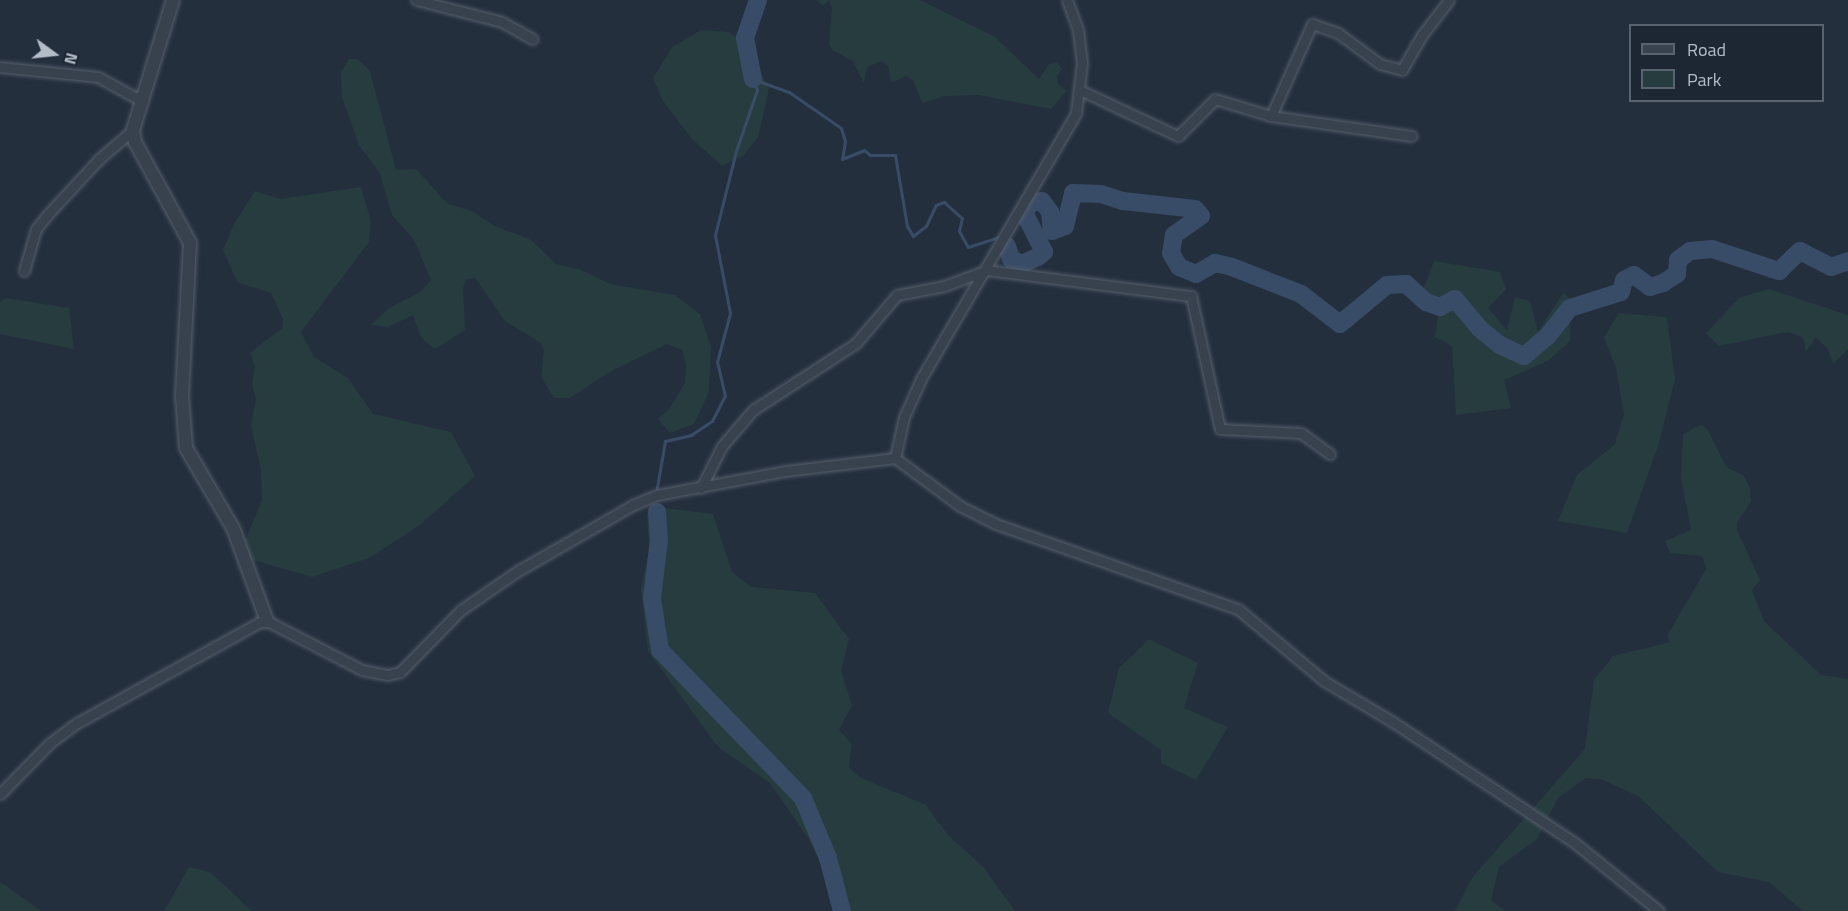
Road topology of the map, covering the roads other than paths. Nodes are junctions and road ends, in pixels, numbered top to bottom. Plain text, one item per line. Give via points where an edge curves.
1 (173, 0) edge
2 (416, 0) edge
3 (1067, 0) edge
4 (1449, 0) edge
5 (532, 39) dead end
6 (0, 67) edge
7 (1082, 91) junction
8 (140, 99) junction
9 (1271, 116) junction
10 (133, 130) junction
11 (1413, 136) dead end
12 (987, 270) junction
13 (24, 271) dead end
14 (1330, 454) dead end
15 (895, 458) junction
16 (700, 488) junction
17 (267, 621) junction
18 (0, 794) edge
19 (1659, 911) edge

1 - 8 street
2 - 5 street via 502,22
3 - 7 street via 1078,30
4 - 9 street via 1402,70 1380,64 1338,33 1312,24
6 - 8 street via 98,77
7 - 9 street via 1178,136 1215,99
7 - 12 street via 1067,133 1020,205
8 - 10 street
9 - 11 street
10 - 13 street via 99,159 48,213 36,229
10 - 17 street via 135,142 190,243 182,396 186,448 233,528
12 - 14 street via 1191,296 1220,429 1301,433
12 - 15 street via 922,377 904,417
12 - 16 street via 944,286 897,295 856,343 753,410 722,446
15 - 16 street via 785,471
15 - 19 street via 960,506 996,524 1238,609 1324,681 1575,843
16 - 17 street via 657,495 633,505 516,572 461,610 400,672 388,675 362,670
17 - 18 street via 224,640 77,723

